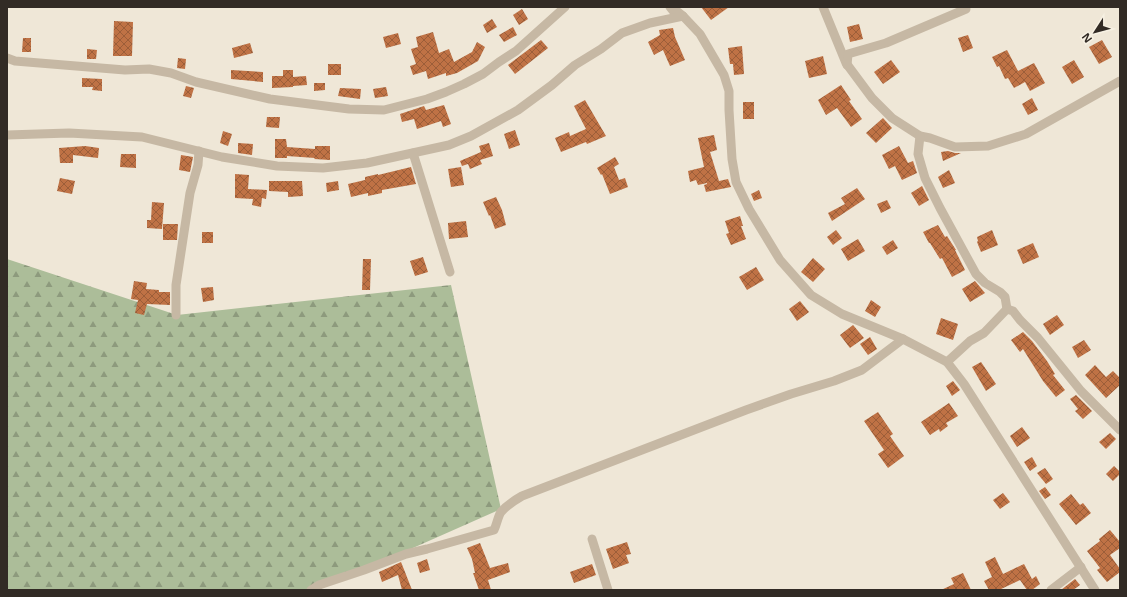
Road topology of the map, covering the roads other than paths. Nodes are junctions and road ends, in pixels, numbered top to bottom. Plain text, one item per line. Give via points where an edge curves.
1 (565, 7) edge
2 (670, 7) edge
3 (823, 7) edge
4 (966, 9) dead end
5 (683, 16) junction
6 (7, 58) edge
7 (847, 65) junction
8 (1120, 81) edge
9 (7, 135) edge
10 (920, 136) junction
11 (199, 151) junction
12 (413, 153) junction
13 (450, 272) dead end
14 (1007, 309) junction
15 (176, 315) dead end
16 (903, 340) junction
17 (947, 362) junction
18 (1120, 430) edge
19 (592, 539) dead end
20 (1081, 567) junction
21 (311, 590) edge
22 (608, 590) edge
23 (1051, 590) edge
24 (1095, 590) edge

1 - 6 street via 516,51 483,74 427,99 384,110 349,109 270,99 196,82 171,73 15,61
2 - 5 street
3 - 7 street
4 - 7 street via 886,43 848,54
5 - 12 street via 650,23 622,33 575,65 552,86 518,110 471,136 449,145
5 - 16 street via 700,34 724,75 729,91 732,159 736,182 780,260 811,295 842,314
7 - 10 street via 872,98 892,118
8 - 10 street via 1026,134 988,146 955,147
9 - 11 street via 69,133 142,137
10 - 14 street via 918,154 925,178 940,208 976,274 1005,297
11 - 12 street via 277,166 323,168 367,163
11 - 15 street via 176,285
12 - 13 street
14 - 17 street via 984,333 970,341
14 - 18 street via 1013,310 1081,391
16 - 17 street
16 - 21 street via 862,370 746,410 522,496 500,513 494,530 406,554
17 - 20 street via 964,384
19 - 22 street
20 - 23 street
20 - 24 street

